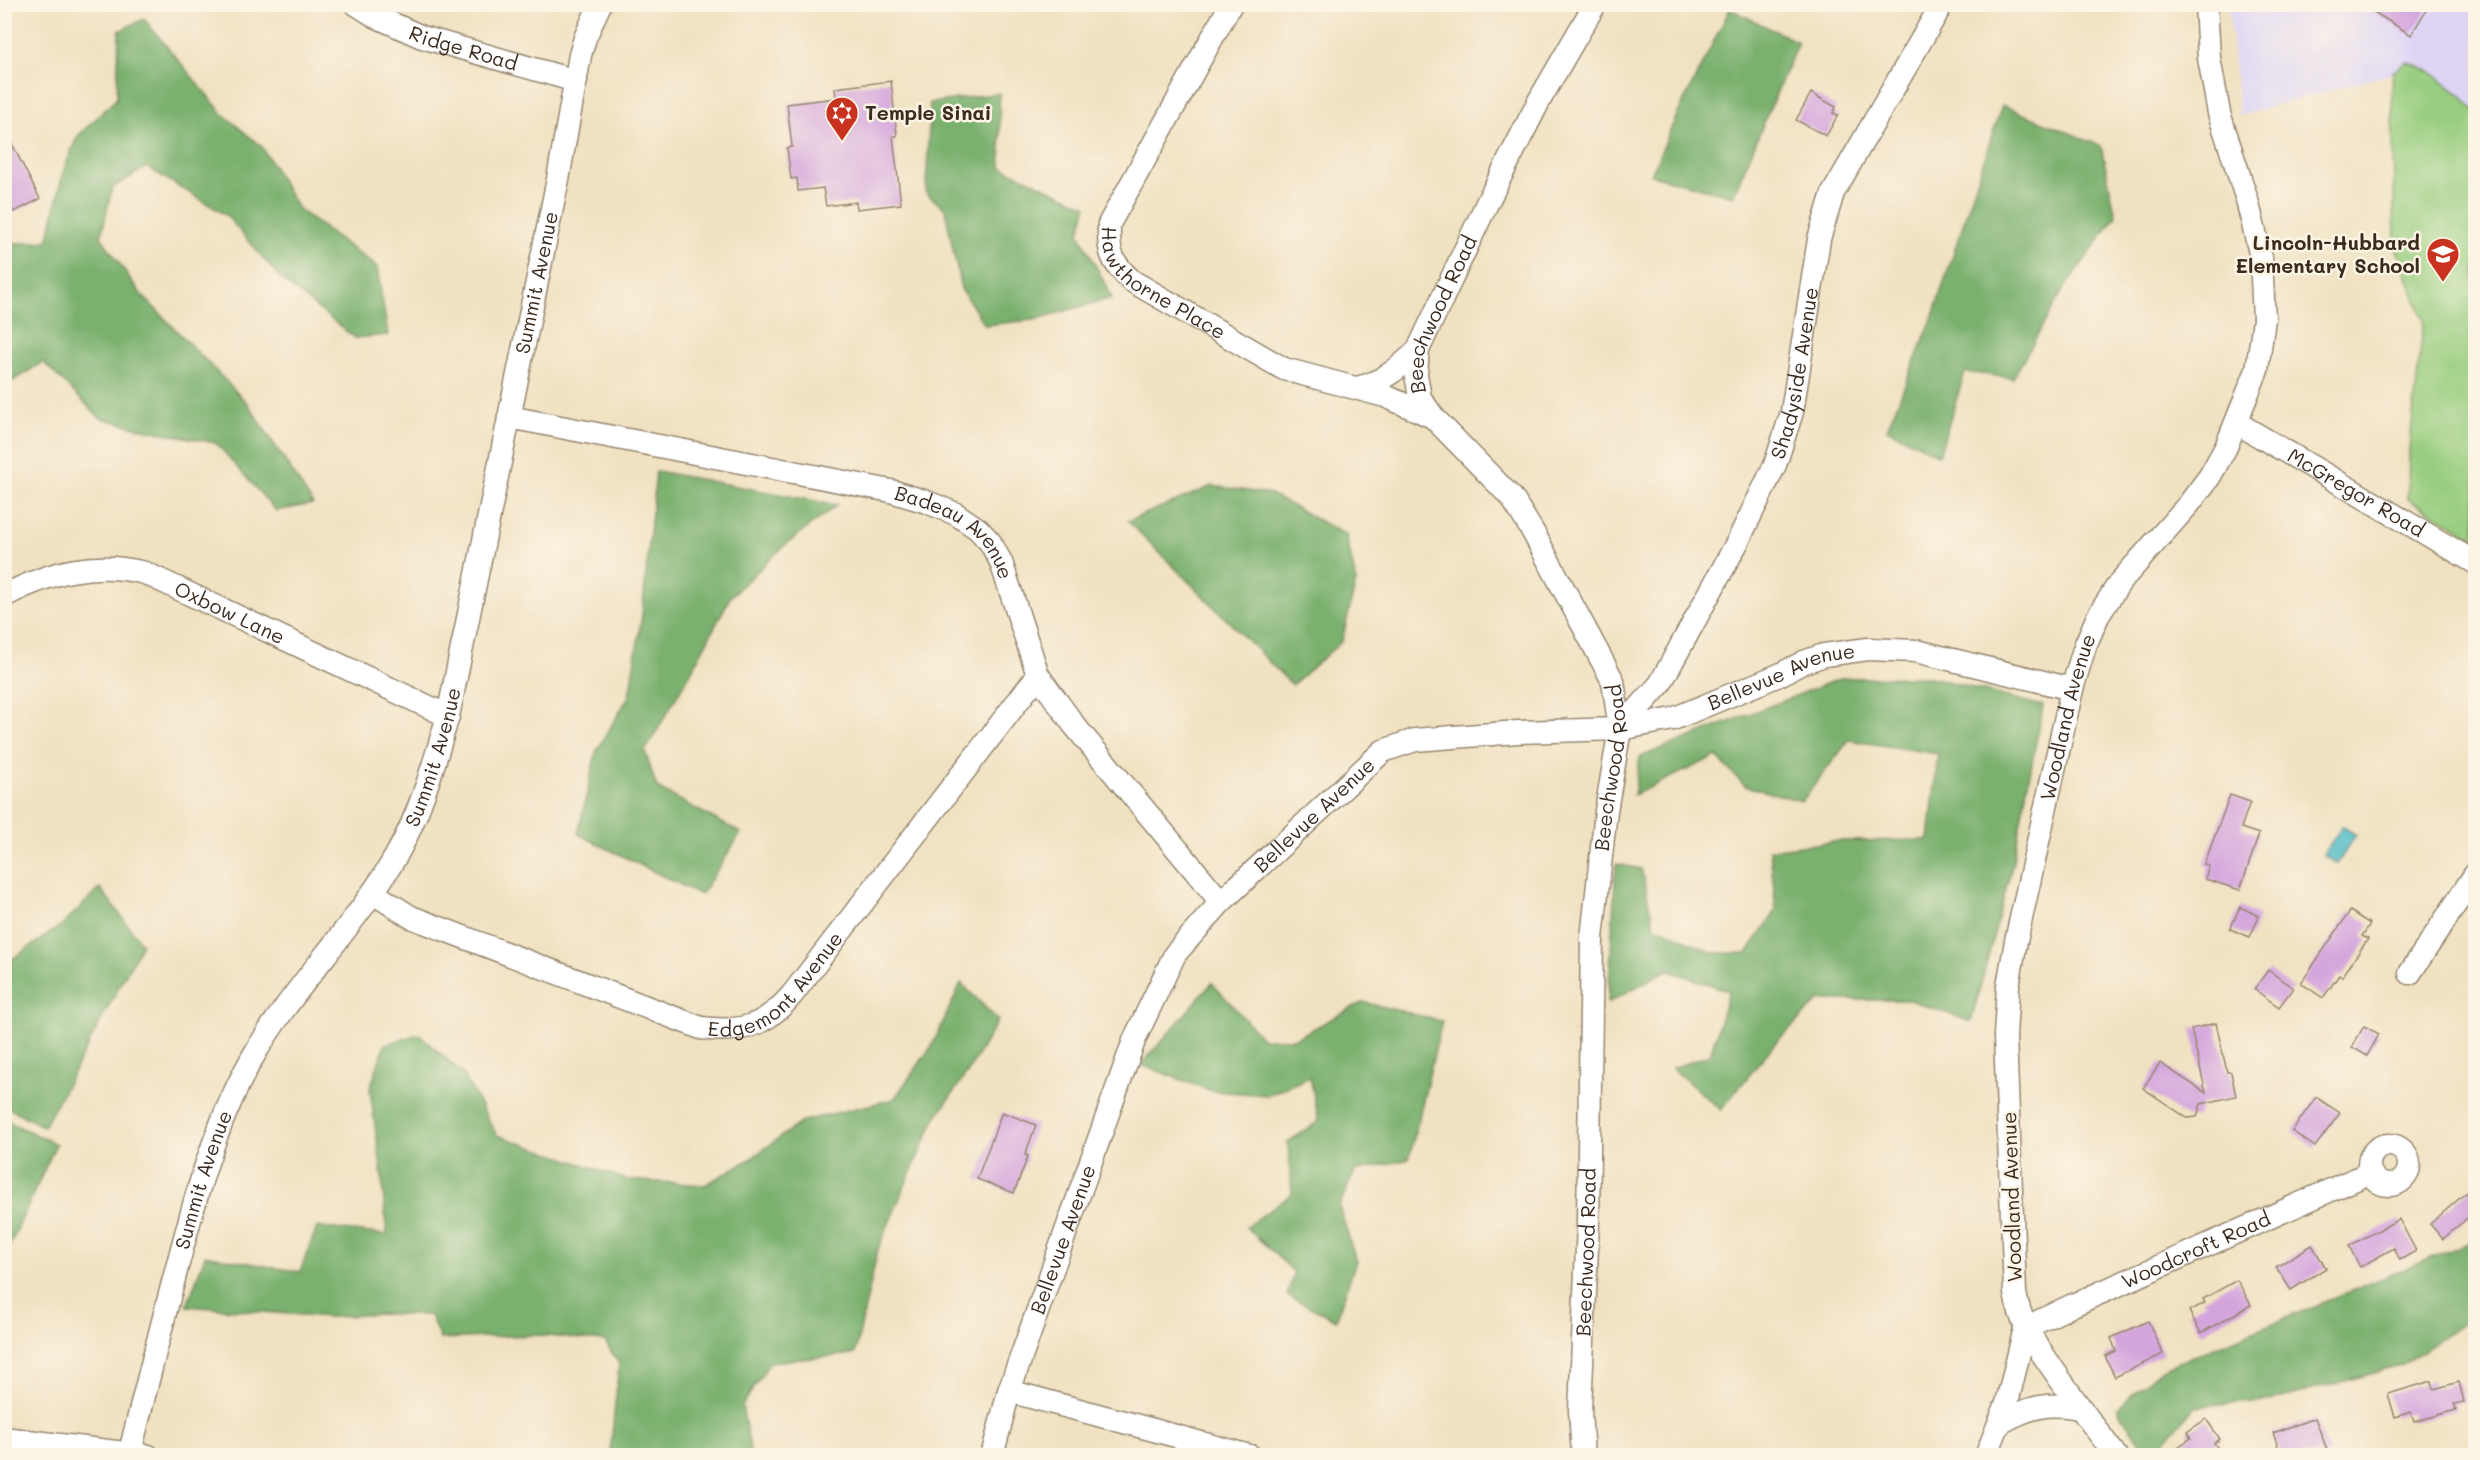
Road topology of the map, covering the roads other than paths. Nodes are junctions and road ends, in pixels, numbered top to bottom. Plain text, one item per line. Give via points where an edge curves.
1 (356, 4) edge
2 (600, 4) edge
3 (1231, 4) edge
4 (1596, 4) edge
5 (1942, 4) edge
6 (2206, 4) edge
7 (576, 81) junction
8 (1418, 350) junction
9 (1357, 388) junction
10 (509, 417) junction
11 (1434, 418) junction
12 (2237, 423) junction
13 (2475, 563) edge
14 (4, 596) edge
15 (1038, 675) junction
16 (2072, 689) junction
17 (448, 716) junction
18 (1620, 729) junction
19 (2475, 873) edge
20 (373, 893) junction
21 (1221, 902) junction
22 (2410, 973) dead end
23 (2369, 1173) dead end
24 (2025, 1328) junction
25 (1009, 1390) junction
26 (2079, 1408) junction
27 (2000, 1423) junction
28 (4, 1438) edge
29 (135, 1454) edge
30 (992, 1455) edge
31 (1250, 1455) edge
32 (1583, 1455) edge
33 (1986, 1455) edge
34 (2116, 1455) edge

1 - 7 street, Ridge Road via 422,38
2 - 7 street, Summit Avenue via 585,38
3 - 9 street, Hawthorne Place via 1109,224 1108,244 1115,266 1132,281 1284,369
4 - 8 street, Beechwood Road via 1540,99
5 - 18 street, Shadyside Avenue via 1833,193 1819,239 1792,412 1775,465 1660,684
6 - 12 street, Woodland Avenue via 2209,58 2219,113 2261,257 2263,329 2257,370
7 - 10 street, Summit Avenue
8 - 9 street via 1388,377
8 - 11 street, Beechwood Road via 1420,398
9 - 11 street, Hawthorne Place
10 - 15 street, Badeau Avenue via 891,491 956,514 978,529 1001,562
10 - 17 street, Summit Avenue
11 - 18 street, Beechwood Road via 1512,498 1533,532 1613,681
12 - 13 street, McGregor Road
12 - 16 street, Woodland Avenue via 2210,476 2120,582 2098,616
14 - 17 street, Oxbow Lane via 55,574 98,567 144,573
15 - 20 street, Edgemont Avenue via 791,996 766,1020 745,1029 728,1032 701,1028 411,917
15 - 21 street, Badeau Avenue via 1074,725
16 - 18 street, Bellevue Avenue via 1916,651 1868,649 1804,662 1695,711
16 - 24 street, Woodland Avenue via 2008,986 2005,1036 2015,1293
17 - 20 street, Summit Avenue via 418,810
18 - 21 street, Bellevue Avenue via 1415,740 1383,751
18 - 32 street, Beechwood Road via 1592,938 1588,1224 1580,1411
19 - 22 street
20 - 29 street, Summit Avenue via 289,999 250,1063 222,1122 192,1205
21 - 25 street, Bellevue Avenue via 1175,954 1135,1038
23 - 24 street, Woodcroft Road
24 - 26 street, Woodland Avenue
24 - 27 street
25 - 30 street, Bellevue Avenue
25 - 31 street
26 - 27 street via 2046,1404
26 - 34 street, Woodland Avenue
27 - 33 street
28 - 29 street

